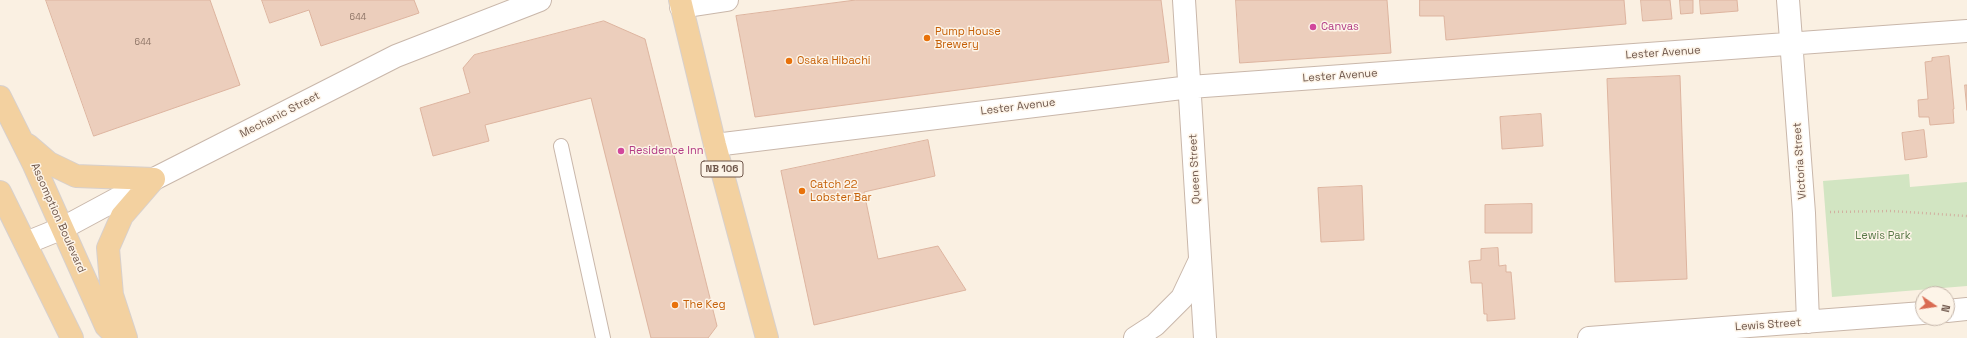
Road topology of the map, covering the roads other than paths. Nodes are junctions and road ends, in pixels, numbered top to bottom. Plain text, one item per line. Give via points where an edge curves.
1 (540, 0) edge
2 (727, 0) edge
3 (1184, 0) edge
4 (1788, 0) edge
5 (681, 4) edge
6 (1967, 31) edge
7 (1792, 44) junction
8 (1190, 87) junction
9 (0, 97) edge
10 (23, 140) junction
11 (715, 145) junction
12 (561, 146) dead end
13 (154, 179) junction
14 (0, 192) edge
15 (63, 228) junction
16 (26, 243) junction
17 (1200, 259) junction
18 (1967, 309) edge
19 (1955, 310) edge
20 (1915, 314) edge
21 (1808, 322) junction
22 (72, 338) edge
23 (118, 338) edge
24 (126, 338) edge
25 (603, 338) edge
26 (767, 338) edge
27 (1135, 338) edge
28 (1204, 338) edge
29 (1589, 338) edge

1 - 13 street, Mechanic Street via 396,56
2 - 5 street
3 - 8 street, Queen Street
4 - 7 street, Victoria Street
5 - 11 main road, NB 106
6 - 7 street, Lester Avenue
7 - 8 street, Lester Avenue
7 - 21 street, Victoria Street via 1804,213
8 - 11 street, Lester Avenue
8 - 17 street, Queen Street
9 - 10 main road, Assomption Boulevard
10 - 13 main road via 49,163 76,176
10 - 15 main road, Assomption Boulevard
11 - 26 main road, NB 106
12 - 25 lane
13 - 15 street, Mechanic Street
13 - 24 main road via 122,216 108,248 112,295
14 - 16 main road
15 - 16 street, Mechanic Street
15 - 23 main road, Assomption Boulevard via 106,326
16 - 22 main road
17 - 27 street via 1182,298 1155,325
17 - 28 street, Queen Street
18 - 19 street
20 - 21 street, Lewis Street
21 - 29 street, Lewis Street

